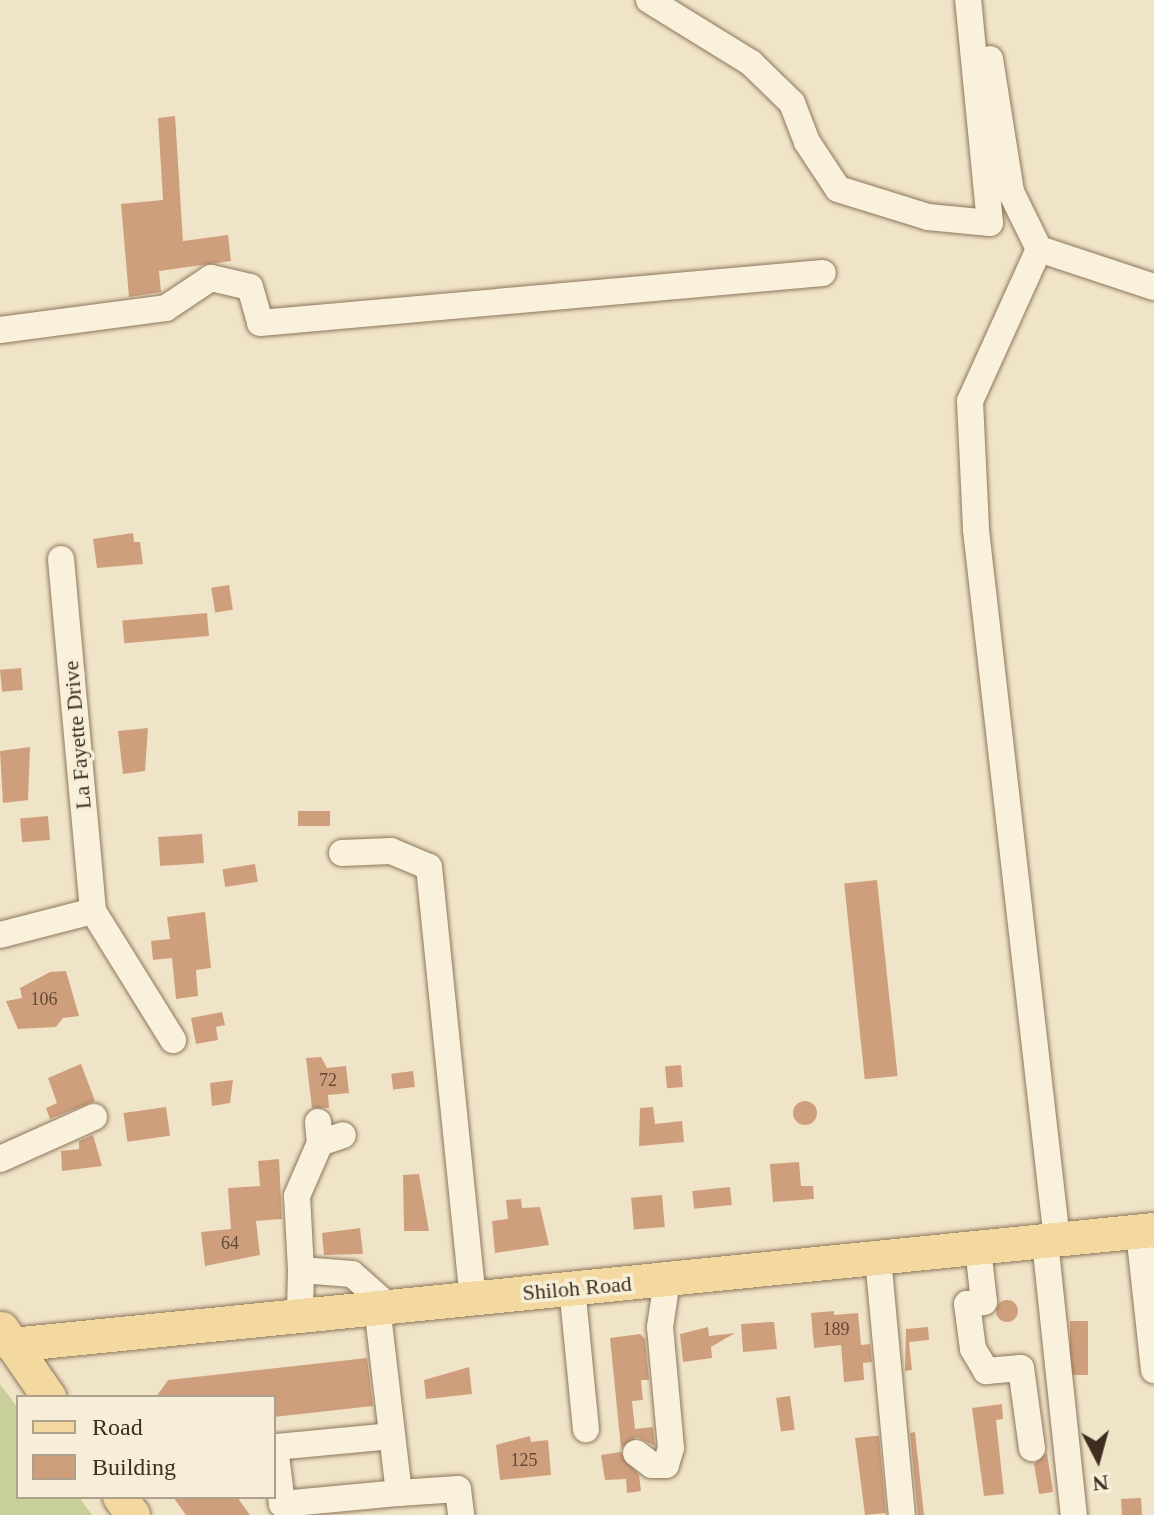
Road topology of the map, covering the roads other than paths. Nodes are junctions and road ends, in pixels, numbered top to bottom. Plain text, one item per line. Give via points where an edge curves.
1 (649, 0) edge
2 (968, 0) edge
3 (985, 0) edge
4 (1039, 249) junction
5 (823, 273) dead end
6 (1154, 287) edge
7 (0, 330) edge
8 (61, 559) dead end
9 (342, 853) dead end
10 (93, 911) junction
11 (0, 935) edge
12 (173, 1040) dead end
13 (94, 1117) dead end
14 (327, 1133) dead end
15 (0, 1159) edge
16 (1146, 1231) edge
17 (1051, 1241) junction
18 (978, 1248) junction
19 (878, 1258) junction
20 (301, 1270) junction
21 (653, 1281) junction
22 (572, 1287) junction
23 (473, 1297) junction
24 (382, 1305) junction
25 (300, 1313) junction
26 (4, 1339) edge
27 (1154, 1370) edge
28 (47, 1395) edge
29 (586, 1429) dead end
30 (392, 1436) junction
31 (276, 1447) edge
32 (1032, 1448) dead end
33 (636, 1453) dead end
34 (276, 1455) edge
35 (409, 1500) edge
36 (461, 1515) edge
37 (902, 1515) edge
38 (1074, 1515) edge

1 - 2 street via 751,63 792,103 807,142 838,189 928,217 990,223
3 - 4 street via 1011,192
4 - 6 street
4 - 17 street via 970,401 976,530
5 - 7 street via 260,323 250,287 211,278 166,308
8 - 10 street, La Fayette Drive
9 - 23 street via 391,851 429,867
10 - 11 street
10 - 12 street, La Fayette Drive
13 - 15 street
14 - 20 street via 297,1196
16 - 17 main road, Shiloh Road
16 - 27 street
17 - 18 main road, Shiloh Road
17 - 38 street
18 - 19 main road, Shiloh Road
18 - 32 street via 984,1302 967,1304 973,1349 986,1371 1021,1368
19 - 21 main road, Shiloh Road
19 - 37 street
20 - 24 street via 352,1274
20 - 25 street
21 - 22 main road, Shiloh Road
21 - 33 street via 647,1315 660,1327 671,1448 666,1465 652,1465
22 - 23 main road, Shiloh Road
22 - 29 street
23 - 24 main road, Shiloh Road
24 - 25 main road, Shiloh Road
24 - 30 street
25 - 26 main road, Shiloh Road
26 - 28 main road
30 - 31 street
30 - 35 street
34 - 35 street via 282,1504
35 - 36 street via 458,1489

